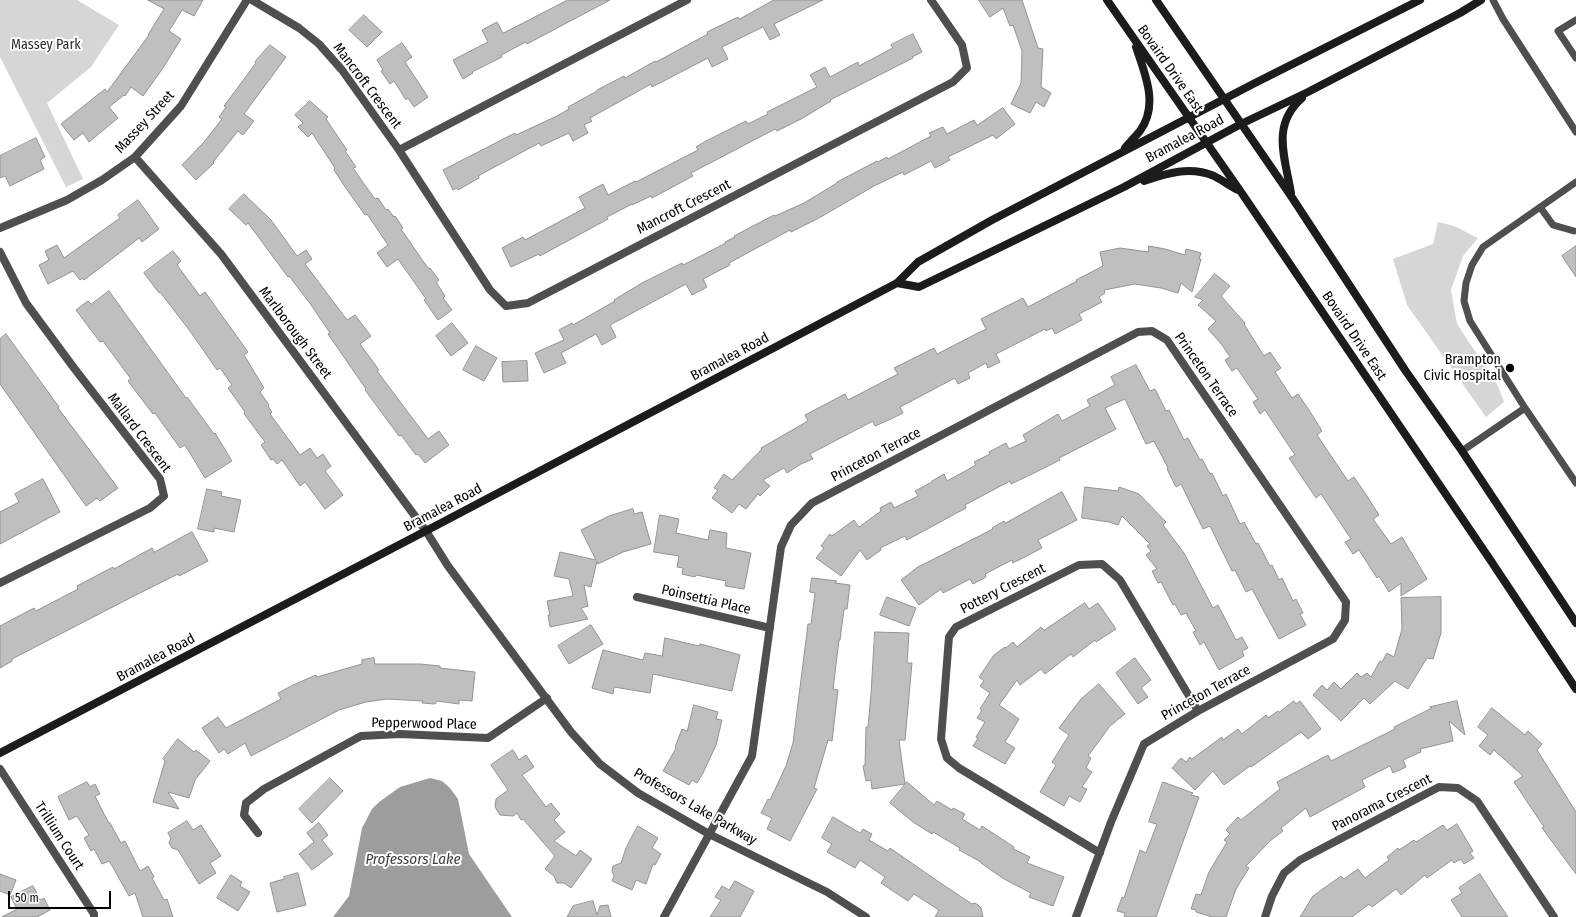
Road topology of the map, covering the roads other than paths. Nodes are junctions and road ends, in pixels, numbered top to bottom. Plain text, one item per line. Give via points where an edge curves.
1 (247, 0) edge
2 (252, 0) edge
3 (687, 0) edge
4 (931, 0) edge
5 (1107, 0) edge
6 (1156, 0) edge
7 (1420, 0) edge
8 (1481, 0) edge
9 (1493, 0) edge
10 (1576, 20) edge
11 (1134, 39) junction
12 (1576, 58) edge
13 (1308, 92) junction
14 (1224, 99) junction
15 (1188, 118) junction
16 (1241, 124) junction
17 (1576, 132) edge
18 (1206, 143) junction
19 (399, 150) junction
20 (1122, 152) junction
21 (135, 157) junction
22 (1576, 182) edge
23 (1124, 187) junction
24 (1241, 192) junction
25 (1291, 196) junction
26 (1540, 207) junction
27 (0, 228) edge
28 (1574, 231) dead end
29 (0, 252) edge
30 (897, 284) junction
31 (1525, 408) junction
32 (1462, 451) junction
33 (1576, 483) edge
34 (426, 531) junction
35 (0, 583) edge
36 (637, 597) dead end
37 (1576, 623) edge
38 (770, 628) junction
39 (1576, 689) edge
40 (547, 698) junction
41 (1198, 710) junction
42 (0, 753) edge
43 (0, 769) edge
44 (258, 833) dead end
45 (709, 834) junction
46 (1100, 853) junction
47 (94, 917) edge
48 (664, 917) edge
49 (866, 917) edge
50 (1076, 917) edge
51 (1265, 917) edge
52 (1554, 917) edge

1 - 21 street, Massey Street via 181,106
2 - 19 street, Mancroft Crescent via 299,28 319,44 342,70
3 - 19 street, Mancroft Crescent
4 - 19 street, Mancroft Crescent via 962,45 967,68 953,82 528,303 506,306 490,290
5 - 11 main road, Bovaird Drive East
6 - 14 main road, Bovaird Drive East
7 - 14 main road, Bramalea Road
8 - 13 main road, Bramalea Road
9 - 17 lane
10 - 12 lane via 1558,31
11 - 15 main road, Bovaird Drive East
11 - 20 main road via 1148,84 1150,100 1141,130
13 - 16 main road, Bramalea Road
13 - 25 main road via 1292,107 1282,132
14 - 15 main road, Bramalea Road
14 - 16 main road, Bovaird Drive East
15 - 18 main road, Bovaird Drive East
15 - 20 main road, Bramalea Road
16 - 18 main road, Bramalea Road
16 - 25 main road, Bovaird Drive East
18 - 23 main road, Bramalea Road
18 - 24 main road, Bovaird Drive East
20 - 30 main road, Bramalea Road via 918,262
21 - 27 street, Massey Street via 67,200
21 - 34 street, Marlborough Street via 221,254
22 - 26 lane
23 - 24 main road via 1167,173 1190,170 1213,176
23 - 30 main road, Bramalea Road via 919,287
24 - 39 main road, Bovaird Drive East
25 - 32 main road, Bovaird Drive East via 1405,370
26 - 28 lane via 1553,224
26 - 31 lane via 1483,247 1472,265 1466,283 1464,302 1470,321
29 - 35 street, Mallard Crescent via 26,302 160,479 164,496 150,508
30 - 34 main road, Bramalea Road
31 - 32 lane
31 - 33 lane
32 - 37 main road, Bovaird Drive East
34 - 40 street, Professors Lake Parkway via 448,566
34 - 42 main road, Bramalea Road
36 - 38 street, Poinsettia Place
38 - 41 street, Princeton Terrace via 782,547 791,525 812,504 1138,332 1152,331 1167,340 1346,602 1344,620 1333,639
38 - 45 street, Princeton Terrace via 752,756
40 - 44 street, Pepperwood Place via 488,738 400,734 361,736 264,789 246,803 244,815
40 - 45 street, Professors Lake Parkway via 600,764 638,793
41 - 46 street, Princeton Terrace via 1144,744
41 - 46 street, Pottery Crescent via 1120,580 1102,564 1079,565 956,626 949,637 941,739 947,758 959,768
43 - 47 street, Trillium Court
45 - 48 street, Princeton Terrace
45 - 49 street, Professors Lake Parkway via 827,892
46 - 50 street, Princeton Terrace
51 - 52 street, Panorama Crescent via 1284,873 1300,860 1439,787 1458,788 1477,802

